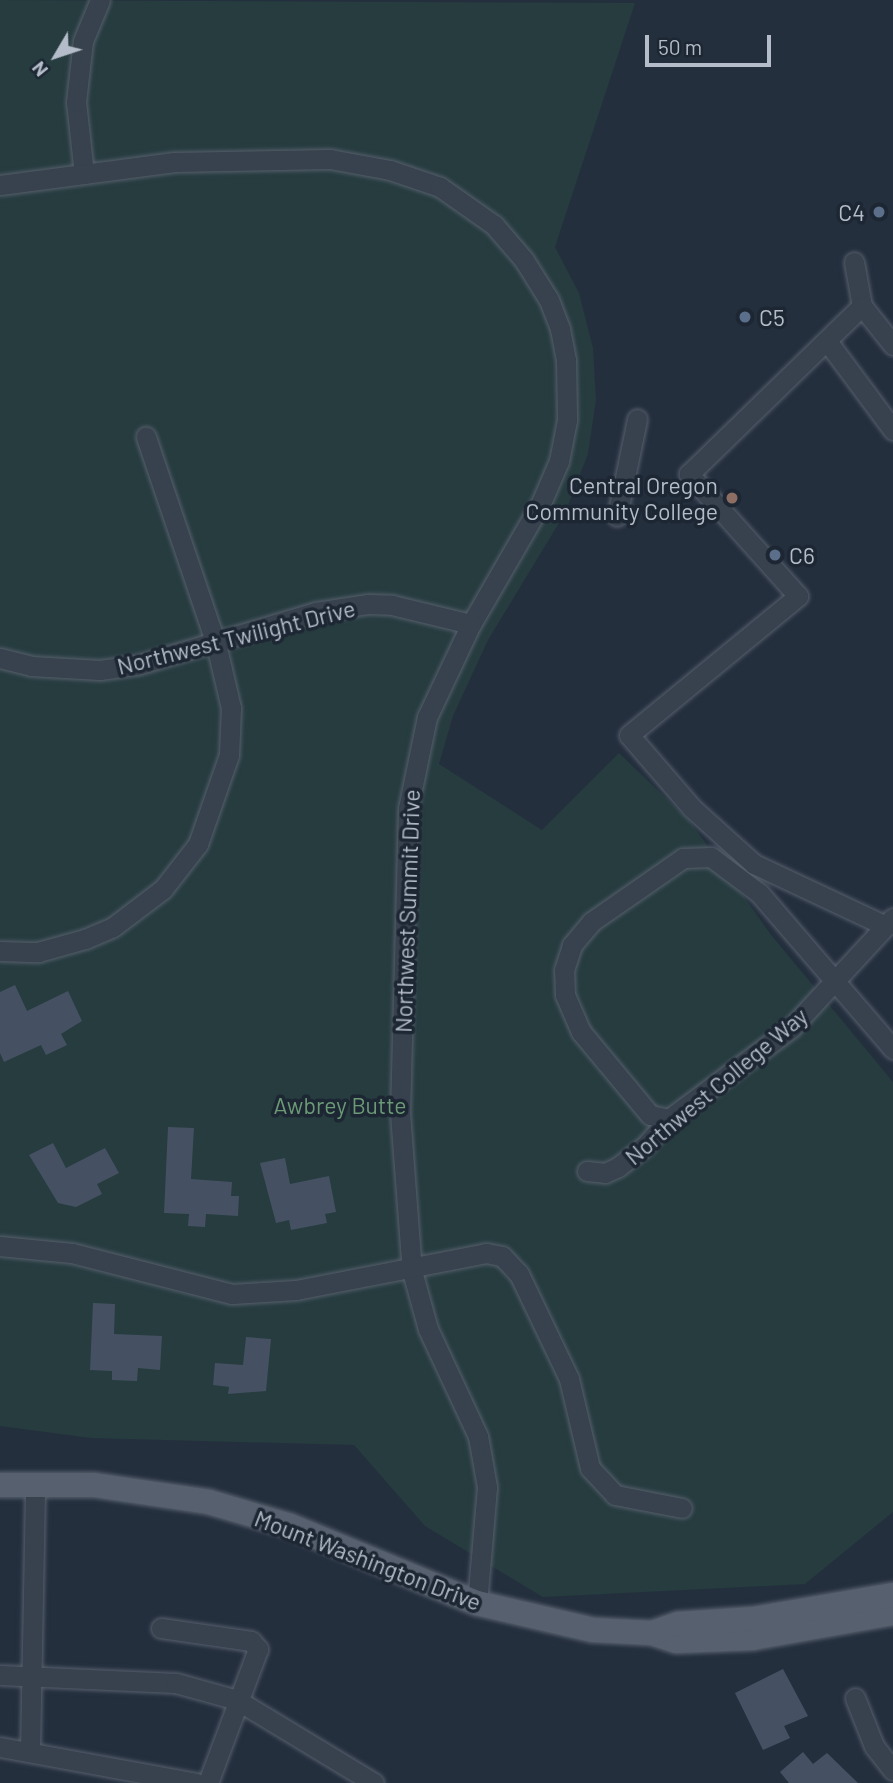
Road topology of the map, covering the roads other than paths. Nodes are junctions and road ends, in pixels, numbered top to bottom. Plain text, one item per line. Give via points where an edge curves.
1 (100, 0) edge
2 (84, 174) junction
3 (0, 185) edge
4 (855, 262) dead end
5 (862, 306) junction
6 (827, 341) junction
7 (893, 345) edge
8 (636, 419) dead end
9 (893, 430) edge
10 (146, 438) dead end
11 (617, 516) dead end
12 (471, 624) junction
13 (216, 644) junction
14 (0, 658) edge
15 (890, 922) edge
16 (0, 951) edge
17 (837, 980) junction
18 (893, 1049) edge
19 (669, 1119) junction
20 (587, 1171) dead end
21 (0, 1246) edge
22 (412, 1271) junction
23 (35, 1484) junction
24 (0, 1485) edge
25 (682, 1508) dead end
26 (893, 1595) edge
27 (477, 1604) junction
28 (893, 1613) edge
29 (161, 1628) dead end
30 (652, 1633) junction
31 (0, 1675) edge
32 (32, 1677) junction
33 (855, 1698) dead end
34 (237, 1700) junction
35 (0, 1747) edge
36 (30, 1751) junction
37 (893, 1770) edge
38 (196, 1783) edge
39 (208, 1783) edge
40 (374, 1783) edge

1 - 2 street via 83,41 76,102
2 - 3 street, Northwest Summit Drive
2 - 12 street, Northwest Summit Drive via 174,162 330,159 390,170 440,187 494,225 524,260 549,300 560,329 566,360 567,420 559,461 541,503
4 - 5 street
5 - 6 street
5 - 7 street
6 - 9 street
6 - 15 street via 689,474 798,596 629,735 692,808 754,864
8 - 11 street
10 - 13 street
12 - 13 street, Northwest Twilight Drive via 392,605 368,604 317,612
12 - 22 street, Northwest Summit Drive via 427,717 408,809 400,1113
13 - 14 street, Northwest Twilight Drive via 100,670 31,666
13 - 16 street via 231,708 229,755 198,844 163,889 113,927 62,947
15 - 17 street, Northwest College Way
17 - 18 street
17 - 19 street, Northwest College Way via 791,1028
17 - 19 street via 759,893 711,857 699,854 665,867 591,922 572,945 564,970 565,995 581,1032 650,1115
19 - 20 street, Northwest College Way via 645,1147 618,1167 606,1173
21 - 22 street via 72,1253 232,1294 296,1290
22 - 25 street via 467,1256 502,1256 519,1274 569,1379 590,1468 615,1495
22 - 27 street, Northwest Summit Drive via 428,1328 478,1436 487,1487
23 - 24 main road, Mount Washington Drive
23 - 27 main road, Mount Washington Drive via 94,1485 209,1502 290,1526
23 - 32 street
26 - 30 main road, Mount Washington Drive via 753,1619 678,1624
27 - 30 main road, Mount Washington Drive via 593,1630
28 - 30 main road, Mount Washington Drive via 752,1638 677,1641
29 - 34 street via 251,1641 258,1649
31 - 32 street
32 - 34 street via 176,1683
32 - 36 street
33 - 37 street via 874,1746
34 - 39 street
34 - 40 street
35 - 36 street
36 - 38 street

